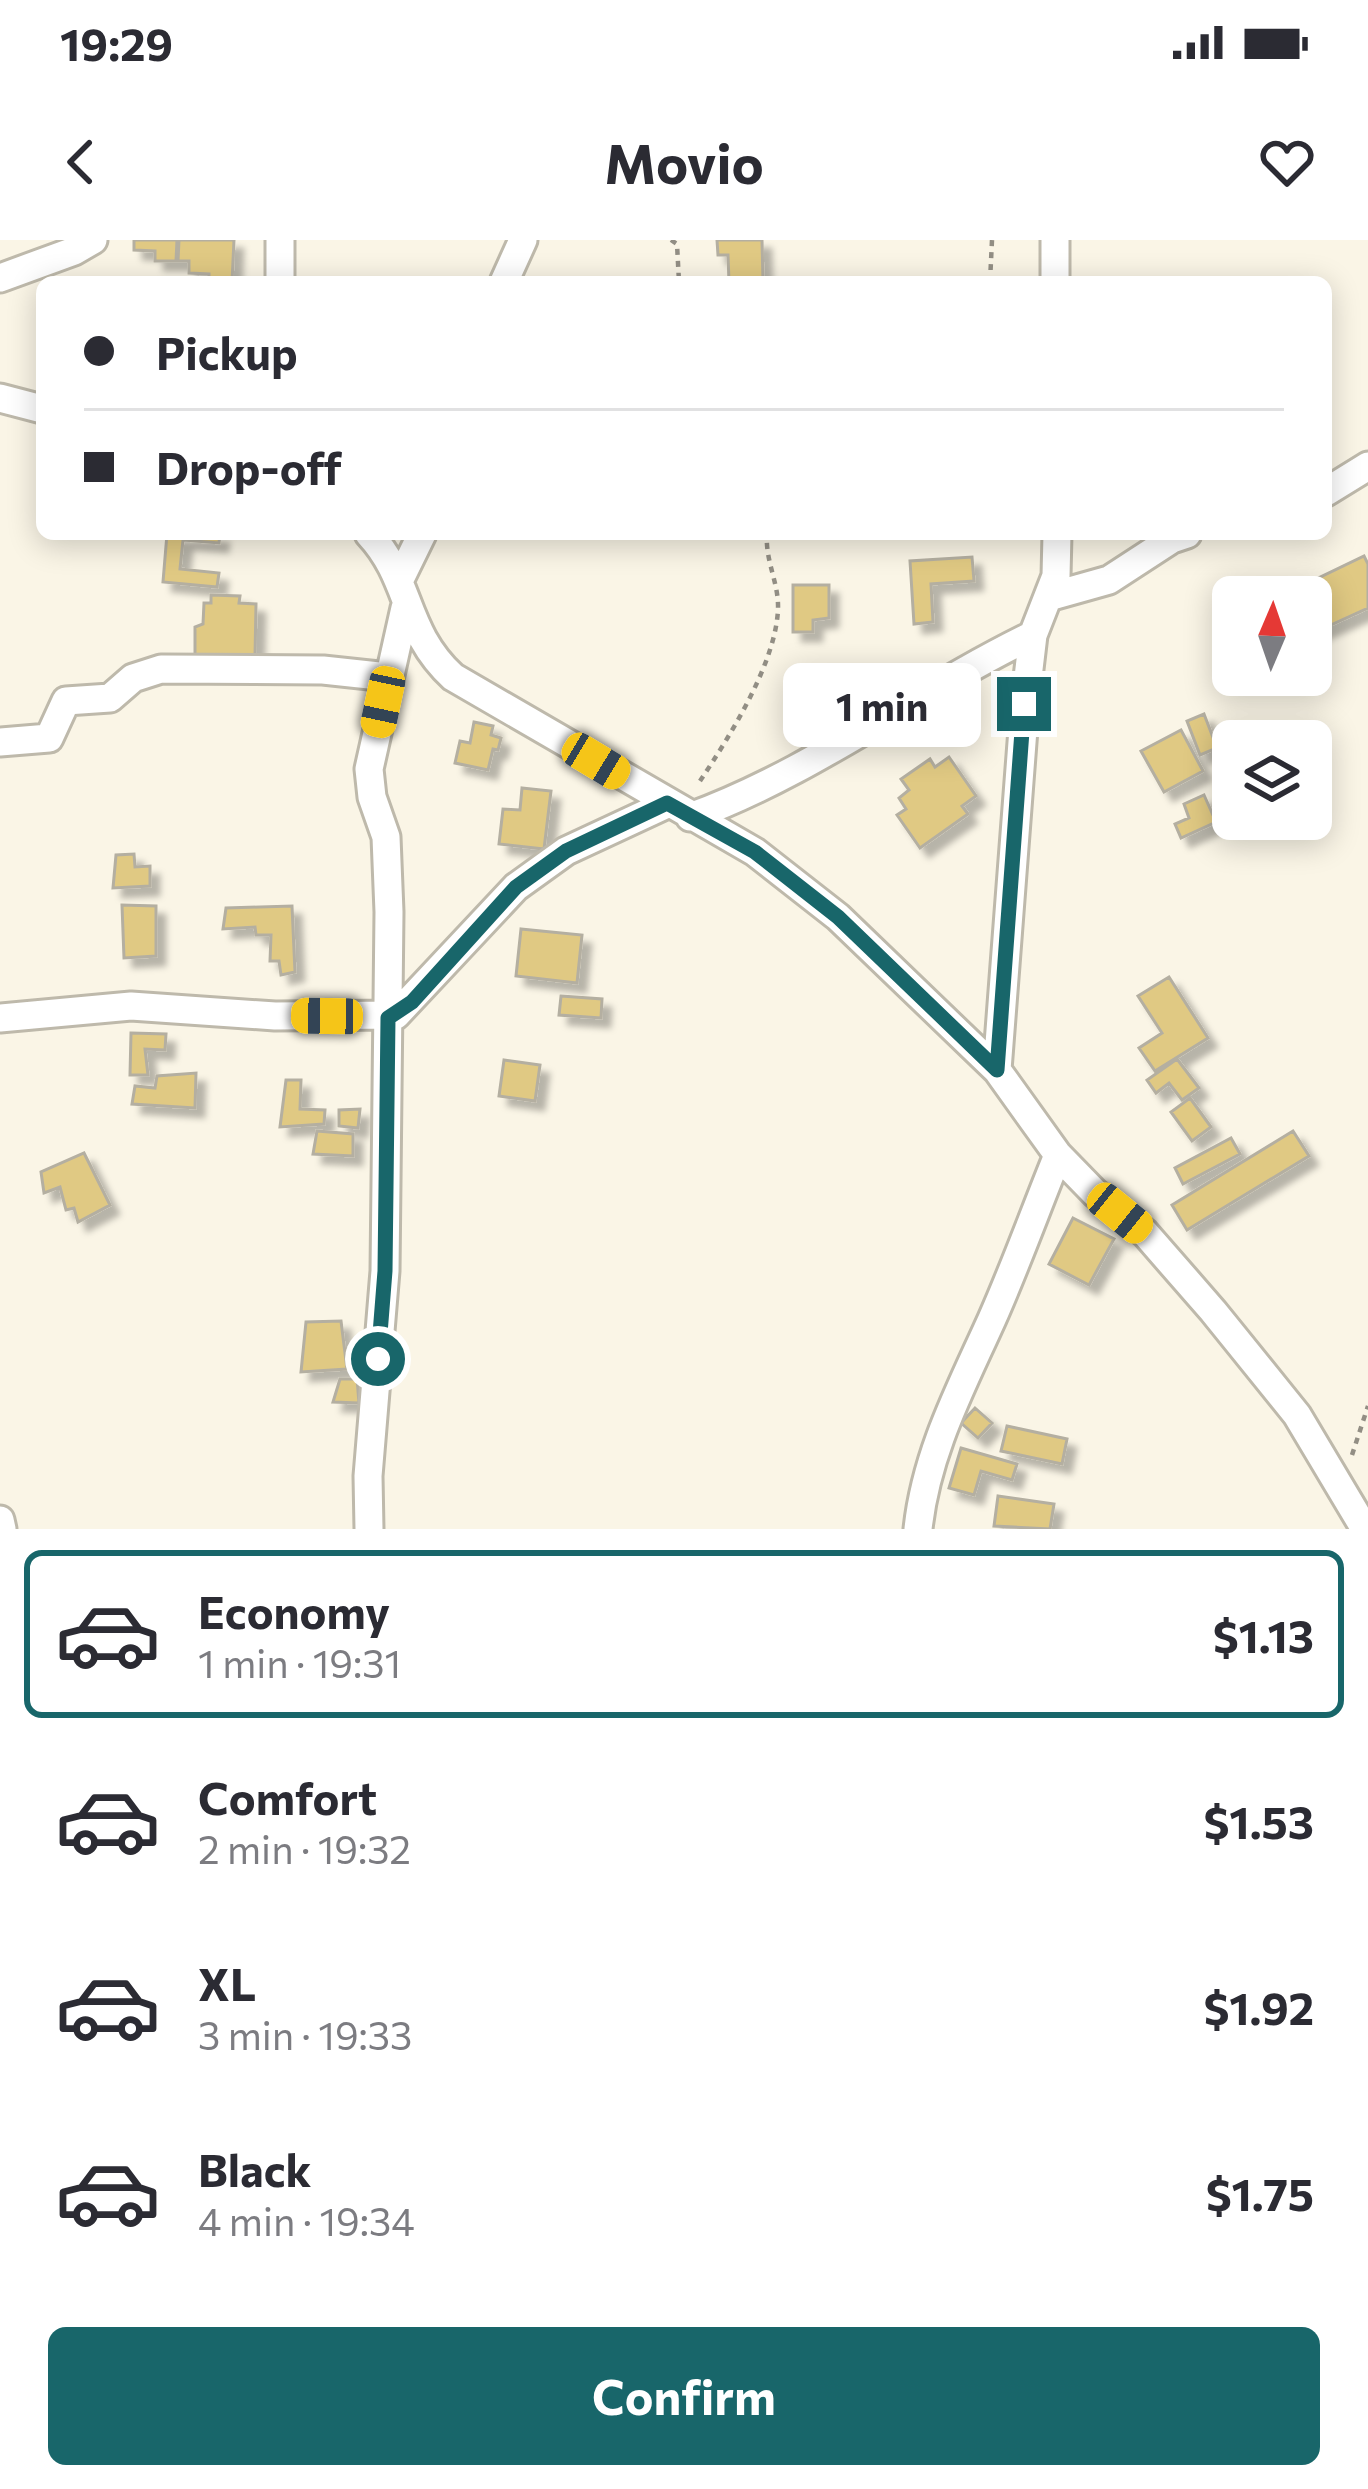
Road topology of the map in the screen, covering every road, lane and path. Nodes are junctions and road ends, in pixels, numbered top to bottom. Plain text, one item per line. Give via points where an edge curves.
1 (93, 240) edge
2 (280, 240) edge
3 (524, 240) edge
4 (671, 240) edge
5 (992, 240) edge
6 (1055, 240) edge
7 (280, 276) edge
8 (507, 276) edge
9 (679, 276) edge
10 (990, 276) edge
11 (1055, 276) edge
12 (0, 278) edge
13 (0, 398) edge
14 (36, 407) edge
15 (1368, 466) edge
16 (1332, 488) edge
17 (373, 540) edge
18 (419, 540) edge
19 (767, 540) edge
20 (1057, 540) edge
21 (1170, 540) edge
22 (400, 579) junction
23 (1052, 596) junction
24 (406, 608) junction
25 (1033, 635) junction
26 (388, 677) junction
27 (0, 742) edge
28 (679, 811) junction
29 (0, 1018) edge
30 (388, 1018) junction
31 (997, 1070) junction
32 (1058, 1154) junction
33 (1368, 1406) edge
34 (1339, 1482) junction
35 (0, 1520) edge
36 (2, 1529) edge
37 (369, 1529) edge
38 (918, 1529) edge
39 (1365, 1529) edge

1 - 12 street
2 - 7 street
3 - 8 street
4 - 9 path
5 - 10 path
6 - 11 street
13 - 14 street
15 - 16 street
17 - 22 street
18 - 22 street
19 - 28 path via 778,604 771,640 742,710
20 - 23 street
21 - 23 street via 1109,580
22 - 24 street
23 - 25 street
24 - 26 street
24 - 28 street via 425,649 453,677
25 - 28 street via 742,799
25 - 31 street
26 - 27 street via 161,669 133,677 106,700 66,701 49,738
26 - 30 street via 369,783 389,857
28 - 30 street via 566,851 516,887
28 - 31 street via 755,852 838,917
29 - 30 street via 131,1006
30 - 37 street via 385,1271
31 - 32 street
32 - 34 street via 1145,1233 1214,1311
32 - 38 street via 936,1444
33 - 34 path
34 - 39 street
35 - 36 street

